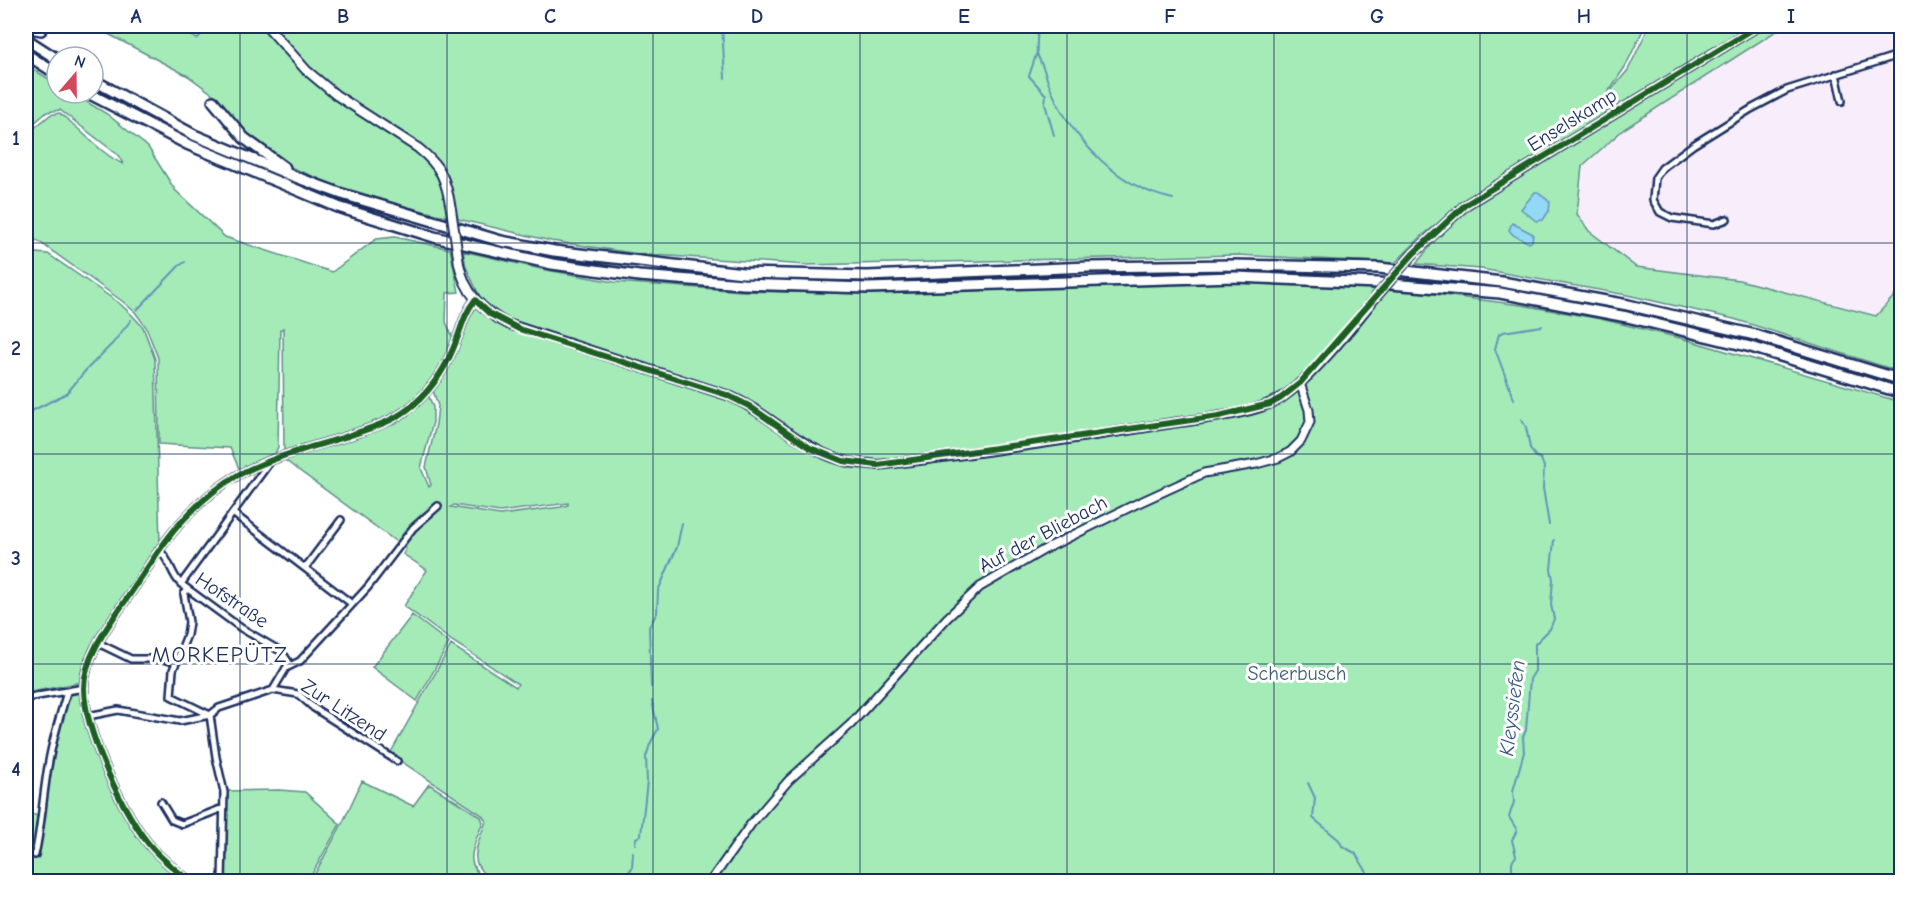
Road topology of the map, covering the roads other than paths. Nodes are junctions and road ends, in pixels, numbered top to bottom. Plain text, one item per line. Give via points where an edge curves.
1 (267, 26) edge
2 (1758, 26) edge
3 (26, 27) edge
4 (40, 30) dead end
5 (26, 39) edge
6 (45, 51) edge
7 (26, 54) edge
8 (1902, 54) edge
9 (45, 66) edge
10 (1836, 74) junction
11 (105, 87) edge
12 (213, 101) dead end
13 (1842, 101) dead end
14 (105, 102) edge
15 (293, 176) junction
16 (1727, 219) dead end
17 (475, 300) junction
18 (1902, 380) edge
19 (1300, 383) junction
20 (1902, 393) edge
21 (272, 459) junction
22 (438, 506) dead end
23 (234, 514) junction
24 (341, 520) dead end
25 (159, 550) junction
26 (305, 568) junction
27 (181, 584) junction
28 (187, 589) junction
29 (352, 604) junction
30 (98, 643) junction
31 (177, 662) junction
32 (288, 667) junction
33 (84, 688) junction
34 (273, 690) junction
35 (67, 692) junction
36 (26, 698) edge
37 (210, 715) junction
38 (88, 716) junction
39 (397, 761) dead end
40 (161, 802) dead end
41 (223, 808) junction
42 (35, 855) dead end
43 (191, 882) edge
44 (222, 882) edge
45 (710, 882) edge

1 - 17 main road, bridge via 306,70 336,96 418,148 438,166 447,184 459,264
2 - 19 main road, Enselskamp, bridge via 1465,206 1413,254
3 - 4 highway
5 - 6 highway
7 - 9 highway
8 - 10 street
10 - 13 street
10 - 16 street via 1787,90 1751,108 1662,168 1656,178 1653,200 1660,212 1672,218 1714,224
11 - 15 highway via 194,135
12 - 15 highway via 244,138
14 - 20 highway via 187,144 338,207 434,237 552,264 743,284 868,288 1235,278 1378,283 1500,293 1627,317 1751,347
15 - 18 highway via 501,241 743,273 867,276 1234,265 1379,268 1502,282 1629,305 1755,335
17 - 19 main road, Enselskamp via 490,314 519,329 727,395 810,448 843,461 866,464 929,459 1219,416 1270,404
17 - 21 street via 467,309 443,370 408,409 384,424
19 - 45 street, Auf der Bliebach via 1310,422 1301,441 1290,452 1256,464 1204,473 1047,548 980,587 909,658 851,724 789,780 751,824
21 - 23 street
21 - 25 street via 213,493 186,517
22 - 29 street via 414,528
23 - 26 street
23 - 27 street
24 - 26 street
25 - 27 street, Hofstraße
25 - 30 street
26 - 29 street
27 - 28 street, Hofstraße
28 - 31 street via 184,594 189,622
28 - 32 street, Hofstraße via 282,652
29 - 32 street via 300,661
30 - 31 street via 131,659
30 - 33 street
31 - 37 street via 171,696
32 - 34 street
33 - 35 street
33 - 38 street
34 - 37 street via 219,708
34 - 39 street, Zur Litzend via 298,694
35 - 36 street
35 - 42 street via 48,763
37 - 38 street via 180,721 118,710
37 - 41 street via 224,792
38 - 43 street via 107,769 135,826 154,851
40 - 41 street via 172,820 182,824
41 - 44 street

